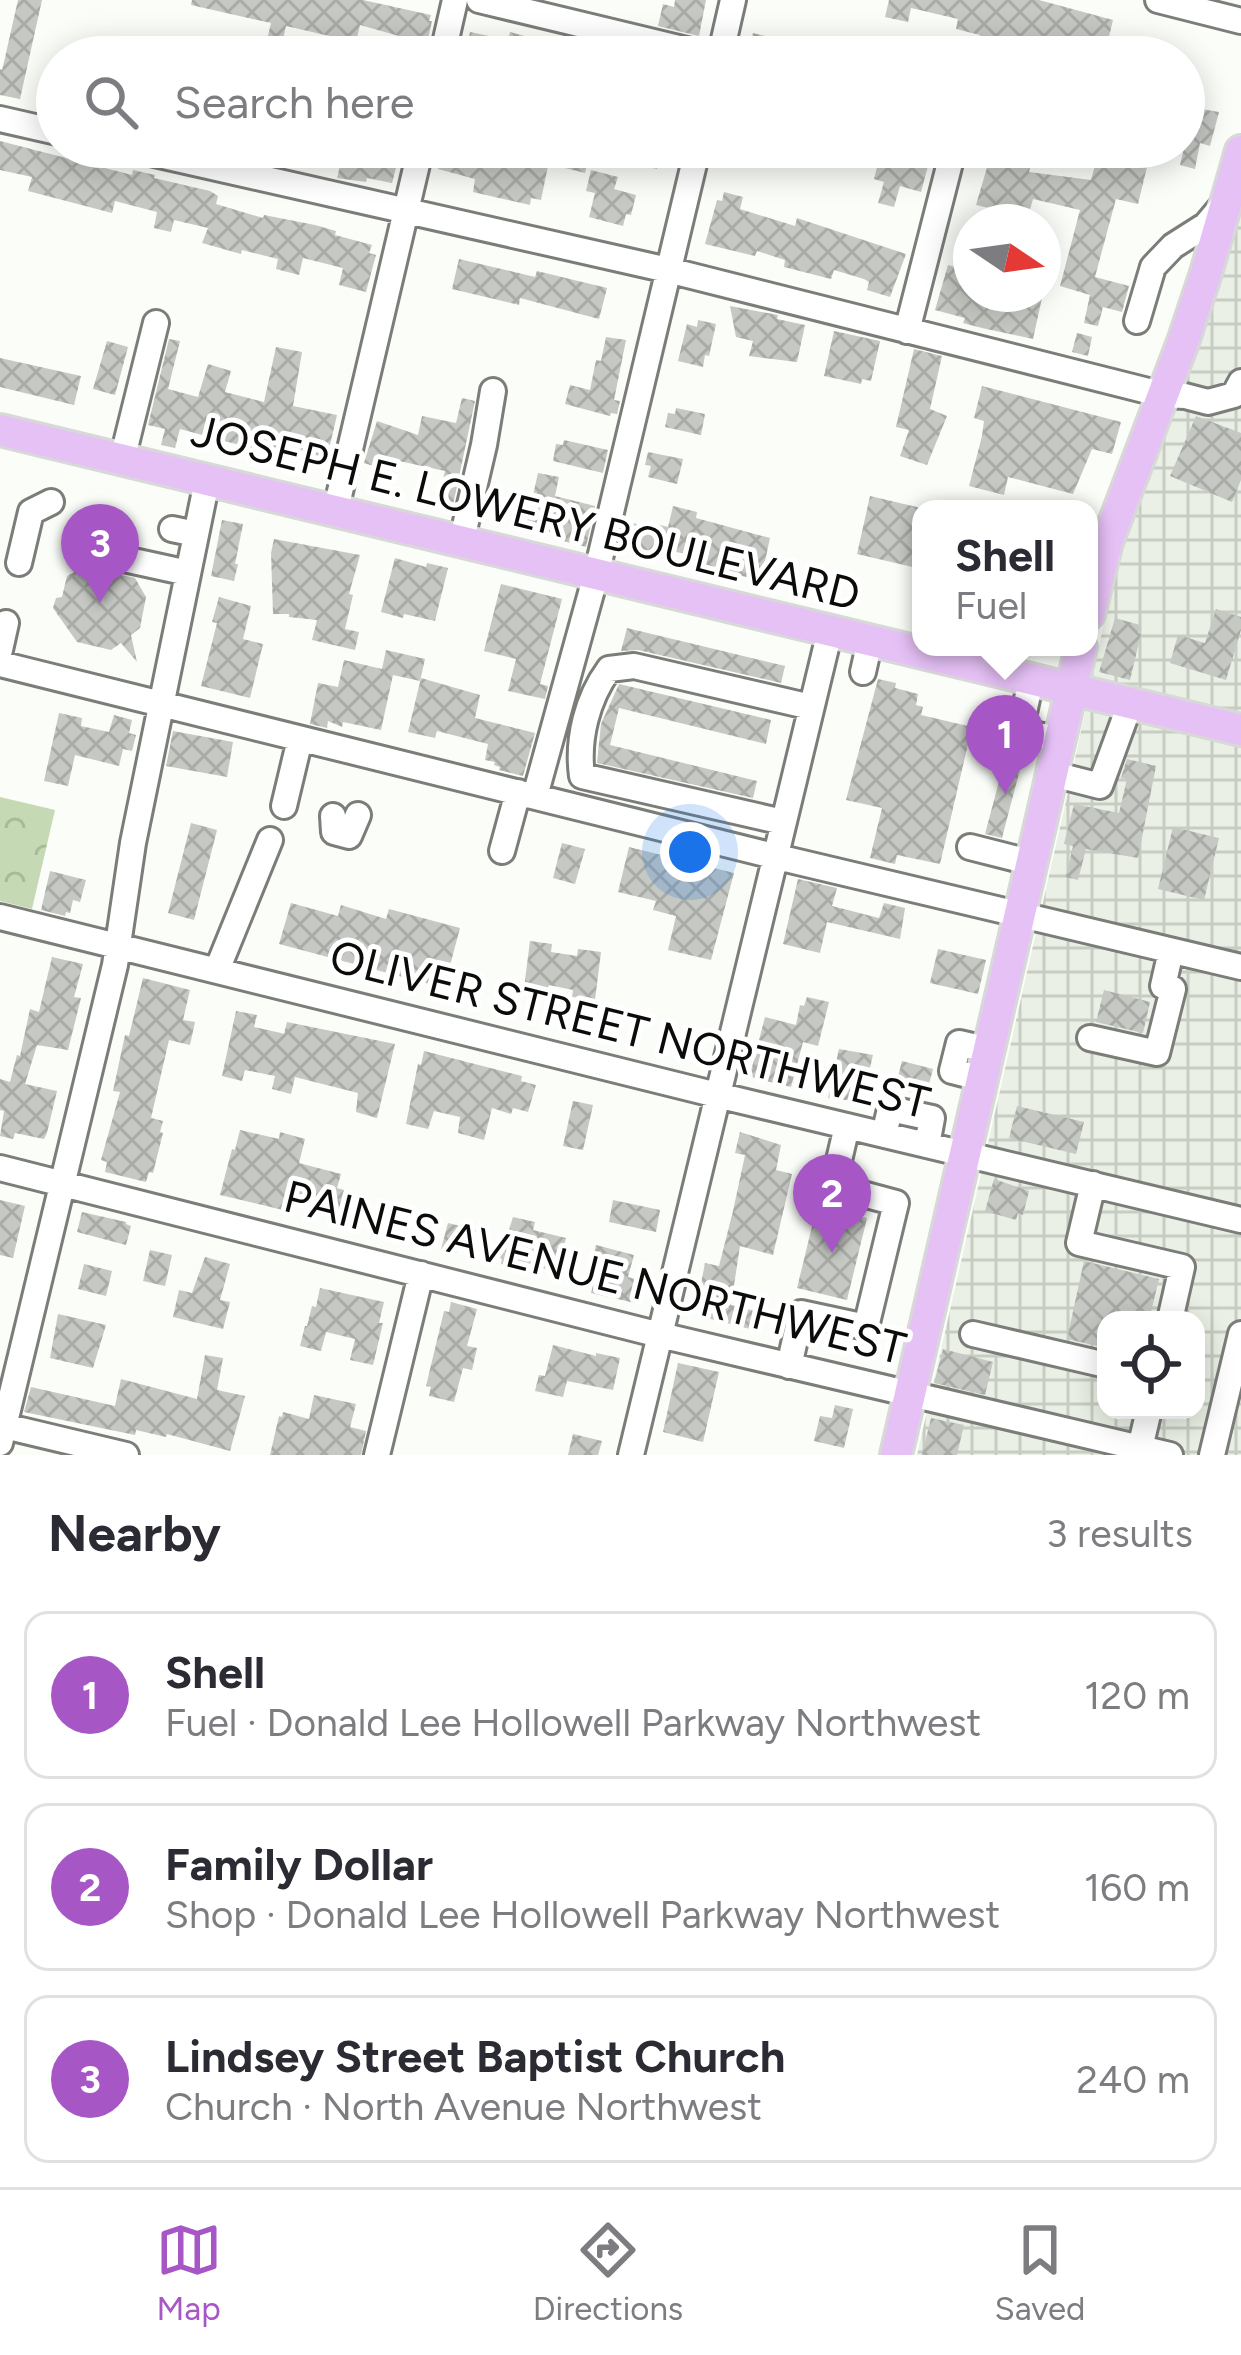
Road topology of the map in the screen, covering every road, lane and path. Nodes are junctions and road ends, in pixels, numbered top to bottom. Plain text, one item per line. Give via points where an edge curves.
1 (455, 0) edge
2 (479, 0) edge
3 (733, 0) edge
4 (1158, 0) edge
5 (1241, 21) edge
6 (447, 36) edge
7 (630, 36) edge
8 (724, 36) edge
9 (0, 119) edge
10 (36, 127) edge
11 (215, 168) edge
12 (416, 168) edge
13 (693, 168) edge
14 (949, 168) edge
15 (1236, 174) edge
16 (406, 212) junction
17 (668, 270) junction
18 (1137, 321) dead end
19 (156, 322) dead end
20 (907, 331) junction
21 (1241, 382) edge
22 (493, 391) dead end
23 (1163, 395) junction
24 (0, 430) edge
25 (122, 460) junction
26 (207, 481) junction
27 (51, 502) dead end
28 (335, 513) junction
29 (461, 543) junction
30 (83, 550) dead end
31 (30, 552) dead end
32 (1098, 560) edge
33 (188, 573) junction
34 (596, 575) junction
35 (6, 623) dead end
36 (830, 632) junction
37 (882, 635) junction
38 (912, 641) edge
39 (0, 650) edge
40 (1080, 656) edge
41 (1004, 660) edge
42 (0, 664) edge
43 (863, 672) dead end
44 (1031, 680) junction
45 (1072, 690) junction
46 (161, 704) junction
47 (1130, 704) junction
48 (812, 707) junction
49 (1241, 730) edge
50 (300, 739) junction
51 (1060, 739) junction
52 (1053, 774) junction
53 (526, 794) junction
54 (284, 806) dead end
55 (784, 822) junction
56 (270, 840) dead end
57 (970, 847) dead end
58 (502, 851) dead end
59 (775, 856) junction
60 (1033, 863) junction
61 (1021, 915) junction
62 (0, 917) edge
63 (117, 945) junction
64 (1183, 947) junction
65 (1241, 967) edge
66 (217, 970) junction
67 (1090, 1038) dead end
68 (717, 1095) junction
69 (847, 1126) junction
70 (966, 1154) junction
71 (0, 1168) edge
72 (62, 1183) junction
73 (1093, 1184) junction
74 (1241, 1220) edge
75 (421, 1274) junction
76 (1172, 1311) edge
77 (973, 1334) dead end
78 (1241, 1334) edge
79 (660, 1335) junction
80 (1097, 1363) edge
81 (790, 1366) junction
82 (1234, 1393) edge
83 (910, 1394) junction
84 (1147, 1419) edge
85 (1, 1431) edge
86 (1140, 1448) junction
87 (126, 1455) edge
88 (377, 1455) edge
89 (631, 1455) edge
90 (896, 1455) edge
91 (1170, 1455) edge
92 (1212, 1455) edge

1 - 6 street
2 - 7 street
3 - 8 street
4 - 5 street
9 - 10 street
11 - 16 street
12 - 16 street
13 - 17 street
14 - 20 street
15 - 18 street via 1206,225 1153,267
15 - 23 main road
16 - 17 street
16 - 28 street
17 - 20 street
17 - 34 street
19 - 25 street
20 - 23 street
21 - 23 street via 1234,394 1208,402
22 - 29 street
23 - 32 main road
24 - 25 main road, JOSEPH E. LOWERY BOULEVARD
25 - 26 main road, JOSEPH E. LOWERY BOULEVARD
26 - 28 main road, JOSEPH E. LOWERY BOULEVARD
26 - 33 street via 184,531
27 - 31 street via 31,512
28 - 29 main road, JOSEPH E. LOWERY BOULEVARD
29 - 34 main road, JOSEPH E. LOWERY BOULEVARD
30 - 33 street
33 - 46 street
34 - 36 main road, JOSEPH E. LOWERY BOULEVARD
34 - 53 street
35 - 39 street
36 - 37 main road, JOSEPH E. LOWERY BOULEVARD
36 - 48 street
37 - 38 main road, JOSEPH E. LOWERY BOULEVARD
37 - 43 street
40 - 45 main road
41 - 44 main road, JOSEPH E. LOWERY BOULEVARD
42 - 46 street
44 - 45 main road, JOSEPH E. LOWERY BOULEVARD
44 - 51 street via 1020,732
45 - 47 main road, JOSEPH E. LOWERY BOULEVARD
45 - 51 main road
46 - 50 street
46 - 63 street
47 - 49 main road, JOSEPH E. LOWERY BOULEVARD via 1204,732
47 - 52 street via 1100,786
48 - 55 street
48 - 55 street via 634,666 609,669 582,730 582,776
50 - 53 street
50 - 54 street
51 - 52 main road
52 - 60 main road
53 - 58 street
53 - 59 street
55 - 59 street
56 - 66 street
57 - 60 street
59 - 61 street
59 - 68 street
60 - 61 main road
61 - 64 street
61 - 70 main road
62 - 63 street, OLIVER STREET NORTHWEST
63 - 66 street, OLIVER STREET NORTHWEST
63 - 72 street
64 - 65 street
64 - 67 street via 1163,986 1174,988 1157,1053
66 - 68 street, OLIVER STREET NORTHWEST
68 - 69 street, OLIVER STREET NORTHWEST
68 - 79 street
69 - 70 street, OLIVER STREET NORTHWEST
69 - 81 street via 833,1186 896,1203 866,1327 801,1313
70 - 73 street, OLIVER STREET NORTHWEST
70 - 83 main road
71 - 72 street, PAINES AVENUE NORTHWEST
72 - 75 street, PAINES AVENUE NORTHWEST
72 - 85 street
73 - 74 street, OLIVER STREET NORTHWEST
73 - 76 street via 1079,1243 1182,1267
75 - 79 street, PAINES AVENUE NORTHWEST
75 - 88 street
77 - 80 street
78 - 82 street
79 - 81 street, PAINES AVENUE NORTHWEST
79 - 89 street
81 - 83 street, PAINES AVENUE NORTHWEST
82 - 92 street
83 - 86 street, PAINES AVENUE NORTHWEST
83 - 90 main road
84 - 86 street
85 - 87 street
86 - 91 street, PAINES AVENUE NORTHWEST

